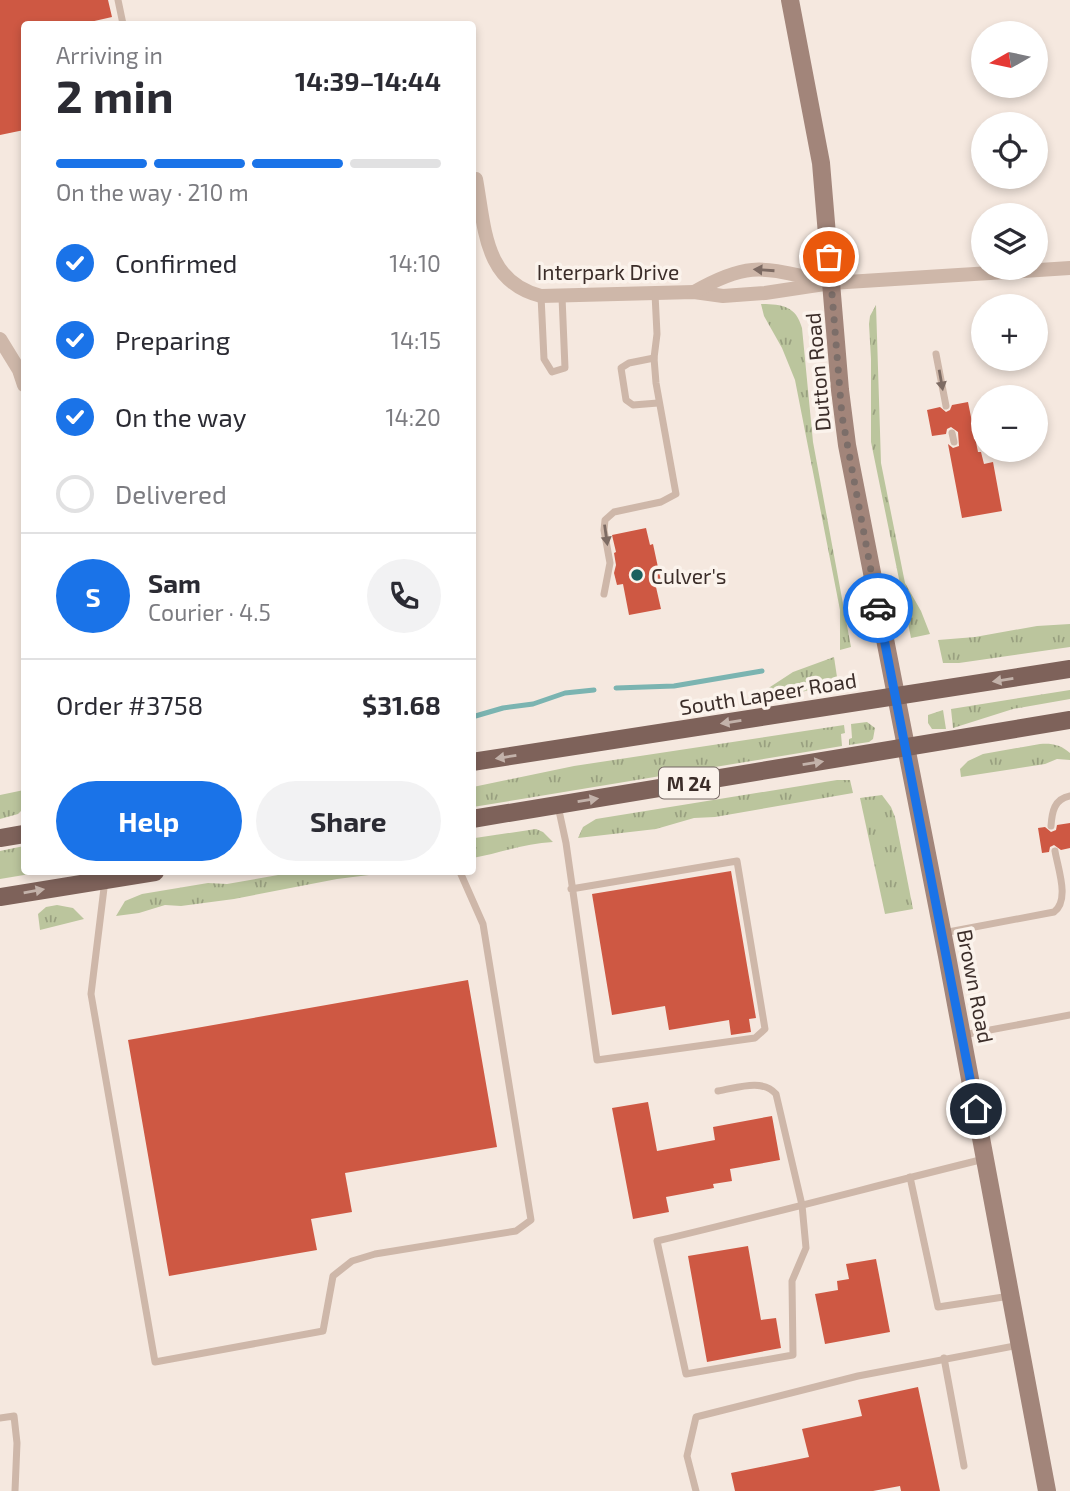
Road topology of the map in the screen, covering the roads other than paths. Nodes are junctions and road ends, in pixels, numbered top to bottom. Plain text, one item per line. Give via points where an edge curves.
1 (118, 0) edge
2 (790, 0) edge
3 (122, 21) edge
4 (476, 179) dead end
5 (1070, 268) edge
6 (831, 283) junction
7 (694, 292) junction
8 (654, 294) junction
9 (541, 296) junction
10 (562, 297) junction
11 (0, 339) edge
12 (936, 354) dead end
13 (654, 358) junction
14 (21, 379) edge
15 (658, 403) junction
16 (946, 406) dead end
17 (952, 433) dead end
18 (954, 442) dead end
19 (604, 593) dead end
20 (1070, 669) edge
21 (895, 696) junction
22 (1070, 720) edge
23 (905, 748) junction
24 (476, 761) edge
25 (1070, 796) edge
26 (558, 805) junction
27 (476, 818) edge
28 (1051, 826) dead end
29 (21, 834) edge
30 (0, 838) edge
31 (1055, 851) dead end
32 (137, 875) edge
33 (461, 875) edge
34 (73, 879) edge
35 (106, 880) junction
36 (571, 889) junction
37 (1066, 890) edge
38 (0, 897) edge
39 (942, 933) junction
40 (1070, 1015) edge
41 (962, 1035) junction
42 (718, 1091) dead end
43 (985, 1159) junction
44 (910, 1177) junction
45 (802, 1205) junction
46 (1010, 1296) junction
47 (1020, 1345) junction
48 (944, 1359) junction
49 (0, 1418) edge
50 (964, 1465) dead end
51 (15, 1491) edge
52 (696, 1491) edge
53 (1046, 1491) edge

1 - 3 lane
2 - 6 main road, Dutton Road via 821,163
4 - 9 street, Interpark Drive via 494,261 512,284
5 - 6 street, Interpark Drive
6 - 7 street, Interpark Drive via 723,296
6 -> 7 street, Interpark Drive via 766,269 747,270 721,277
6 - 21 main road, Dutton Road via 842,416
7 - 8 street, Interpark Drive
8 - 10 street, Interpark Drive
8 - 13 lane
9 - 10 street, Interpark Drive
9 - 10 lane via 544,359 552,372 565,368
11 - 14 street
12 -> 16 lane
13 - 15 lane
13 - 15 lane via 621,368 626,400 634,405
15 -> 19 lane via 676,494 661,502 614,512 605,520 611,563
17 - 18 lane
20 -> 21 main road, South Lapeer Road
21 - 23 main road, Brown Road
21 -> 24 main road, South Lapeer Road
22 - 23 main road, M 24
26 -> 23 main road, M 24
23 - 39 main road, Brown Road
25 - 28 lane via 1057,802
26 - 27 main road, M 24
26 - 36 lane
29 - 30 main road
31 - 37 lane
32 - 35 main road
33 - 35 lane via 483,924 531,1220 516,1231 352,1261 333,1276 323,1331 155,1362 91,994
34 - 35 main road
38 -> 34 main road
36 - 36 lane via 597,1060 755,1038 765,1029 737,861
37 - 39 lane via 1054,912
39 - 41 main road, Brown Road
40 - 41 lane
41 - 43 main road, Brown Road
42 - 45 lane via 762,1084 776,1094
43 - 44 lane
43 - 46 main road, Brown Road
44 - 45 lane
44 - 46 lane via 938,1307
45 - 45 lane via 657,1241 686,1374 793,1356 792,1282 806,1248
46 - 47 main road, Brown Road
47 - 48 lane
47 - 53 main road, Brown Road
48 - 50 lane
48 - 52 lane via 696,1417 687,1456
49 - 51 lane via 14,1416

